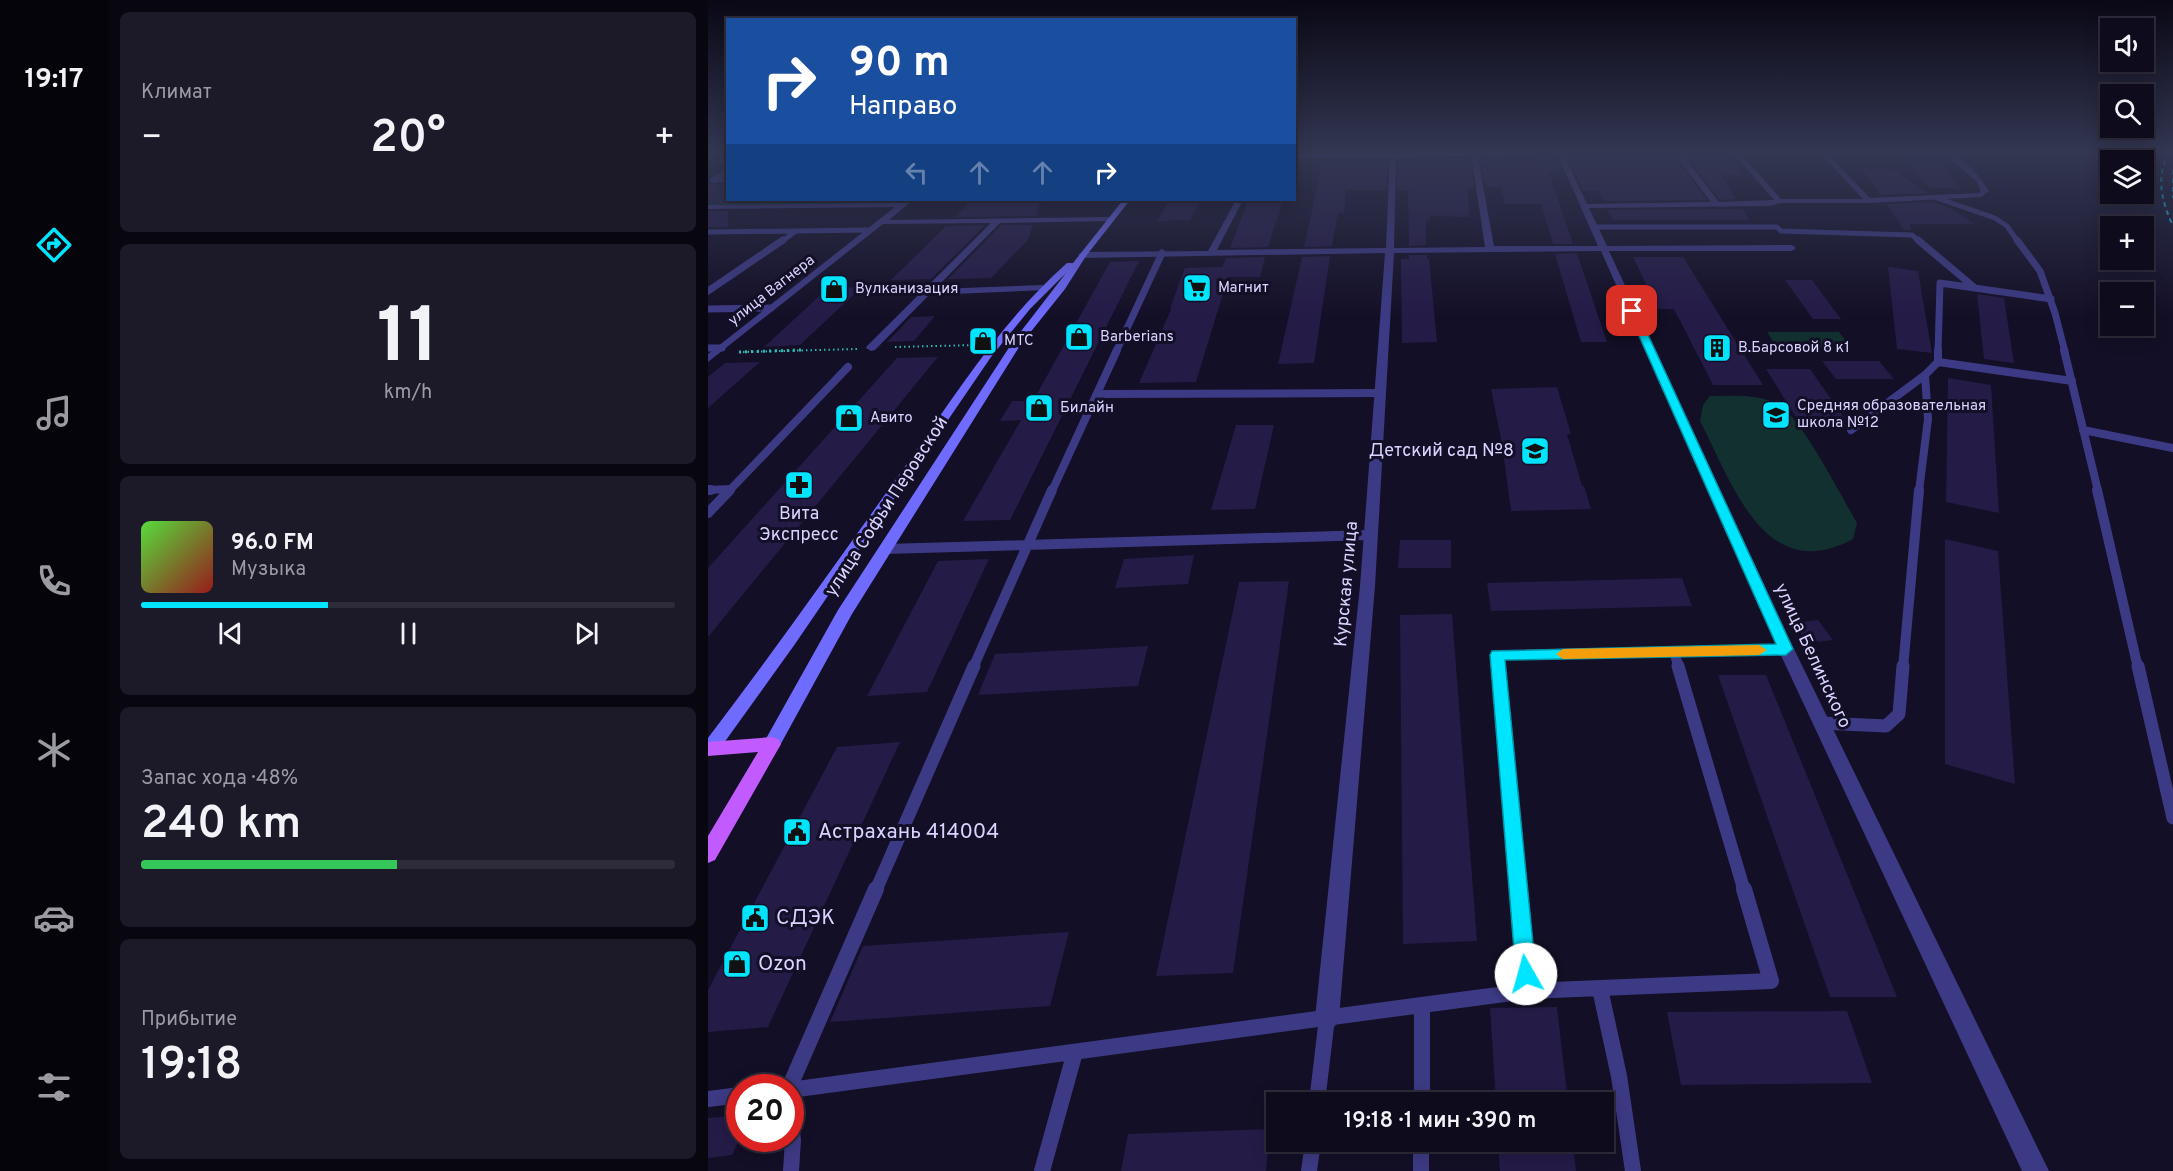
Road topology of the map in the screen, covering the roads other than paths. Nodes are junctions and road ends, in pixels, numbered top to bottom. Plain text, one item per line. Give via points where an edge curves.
1 (898, 208) edge
2 (1120, 208) edge
3 (1235, 208) edge
4 (1392, 208) edge
5 (1483, 208) edge
6 (1585, 208) edge
7 (1963, 208) edge
8 (1110, 219) junction
9 (998, 220) junction
10 (881, 222) junction
11 (1594, 227) junction
12 (870, 230) junction
13 (796, 231) junction
14 (1781, 231) junction
15 (708, 232) edge
16 (1792, 248) joint
17 (1490, 249) junction
18 (1604, 250) junction
19 (1391, 251) junction
20 (1162, 253) junction
21 (1211, 253) junction
22 (1082, 255) junction
23 (1042, 288) junction
24 (1975, 288) junction
25 (708, 291) edge
26 (925, 292) junction
27 (2051, 299) junction
28 (771, 308) junction
29 (708, 309) edge
30 (870, 348) road end
31 (713, 352) edge
32 (1938, 362) junction
33 (848, 367) dead end
34 (1925, 375) junction
35 (2072, 381) junction
36 (1381, 393) junction
37 (1097, 394) junction
38 (1851, 430) dead end
39 (2083, 430) junction
40 (2173, 448) edge
41 (730, 489) junction
42 (708, 490) edge
43 (708, 513) edge
44 (1371, 535) junction
45 (1028, 545) junction
46 (885, 549) junction
47 (1786, 649) junction
48 (1674, 652) junction
49 (1821, 723) junction
50 (772, 744) junction
51 (709, 750) edge
52 (2173, 818) edge
53 (708, 854) edge
54 (1600, 989) junction
55 (1528, 991) junction
56 (1422, 1005) junction
57 (1327, 1018) junction
58 (1075, 1052) junction
59 (797, 1074) edge
60 (804, 1087) edge
61 (1318, 1092) edge
62 (1422, 1092) edge
63 (726, 1097) edge
64 (708, 1099) edge
65 (792, 1152) edge
66 (1312, 1152) edge
67 (1421, 1152) edge
68 (791, 1171) edge
69 (1042, 1171) edge
70 (1309, 1171) edge
71 (1421, 1171) edge
72 (1633, 1171) edge
73 (2036, 1171) edge

1 - 10 street, улица Вагнера
2 - 8 main road, улица Софьи Перовской
3 - 21 street
4 - 19 street, Курская улица
5 - 17 street
6 - 11 street, улица Белинского
7 - 27 lane via 2004,223 2040,272
8 - 9 street
8 - 22 main road, улица Софьи Перовской
9 - 10 street
9 - 26 street
10 - 12 street, улица Вагнера
11 - 14 lane via 1745,226 1777,227
11 - 18 street, улица Белинского
12 - 13 lane
12 - 28 street, улица Вагнера
13 - 15 lane
13 - 25 lane
14 - 16 lane
14 - 24 lane via 1912,235
16 - 18 street
17 - 18 street
17 - 19 street
18 - 47 street, улица Белинского
19 - 21 street
19 - 36 street, Курская улица
20 - 21 street
20 - 22 street
20 - 37 lane
22 - 23 main road
22 - 46 main road, улица Софьи Перовской via 1017,343
23 - 26 street
23 - 51 main road via 995,344
24 - 27 lane
24 - 32 lane via 1941,283
26 - 30 street
27 - 35 lane
28 - 29 lane
28 - 31 street, улица Вагнера
32 - 34 lane
32 - 35 lane
33 - 41 lane
34 - 38 lane
34 - 49 lane via 1928,419 1914,526 1899,714 1886,726
35 - 39 lane
36 - 37 lane
36 - 44 street, Курская улица
37 - 45 lane
39 - 40 lane
39 - 52 lane
41 - 42 lane
41 - 43 lane
44 - 45 lane
44 - 57 street, Курская улица
45 - 46 lane
45 - 59 lane
46 - 50 main road, улица Софьи Перовской
47 - 48 lane
47 - 49 street, улица Белинского
48 - 54 lane via 1771,981
48 - 55 lane via 1497,655
49 - 73 street, улица Белинского
50 - 51 main road
50 - 53 main road, улица Софьи Перовской
54 - 55 lane
54 - 72 lane via 1619,1076
55 - 56 lane
56 - 57 lane
56 - 62 lane
57 - 58 lane
57 - 61 lane
58 - 60 lane
58 - 69 lane
63 - 64 lane
65 - 68 lane
66 - 70 lane
67 - 71 lane

